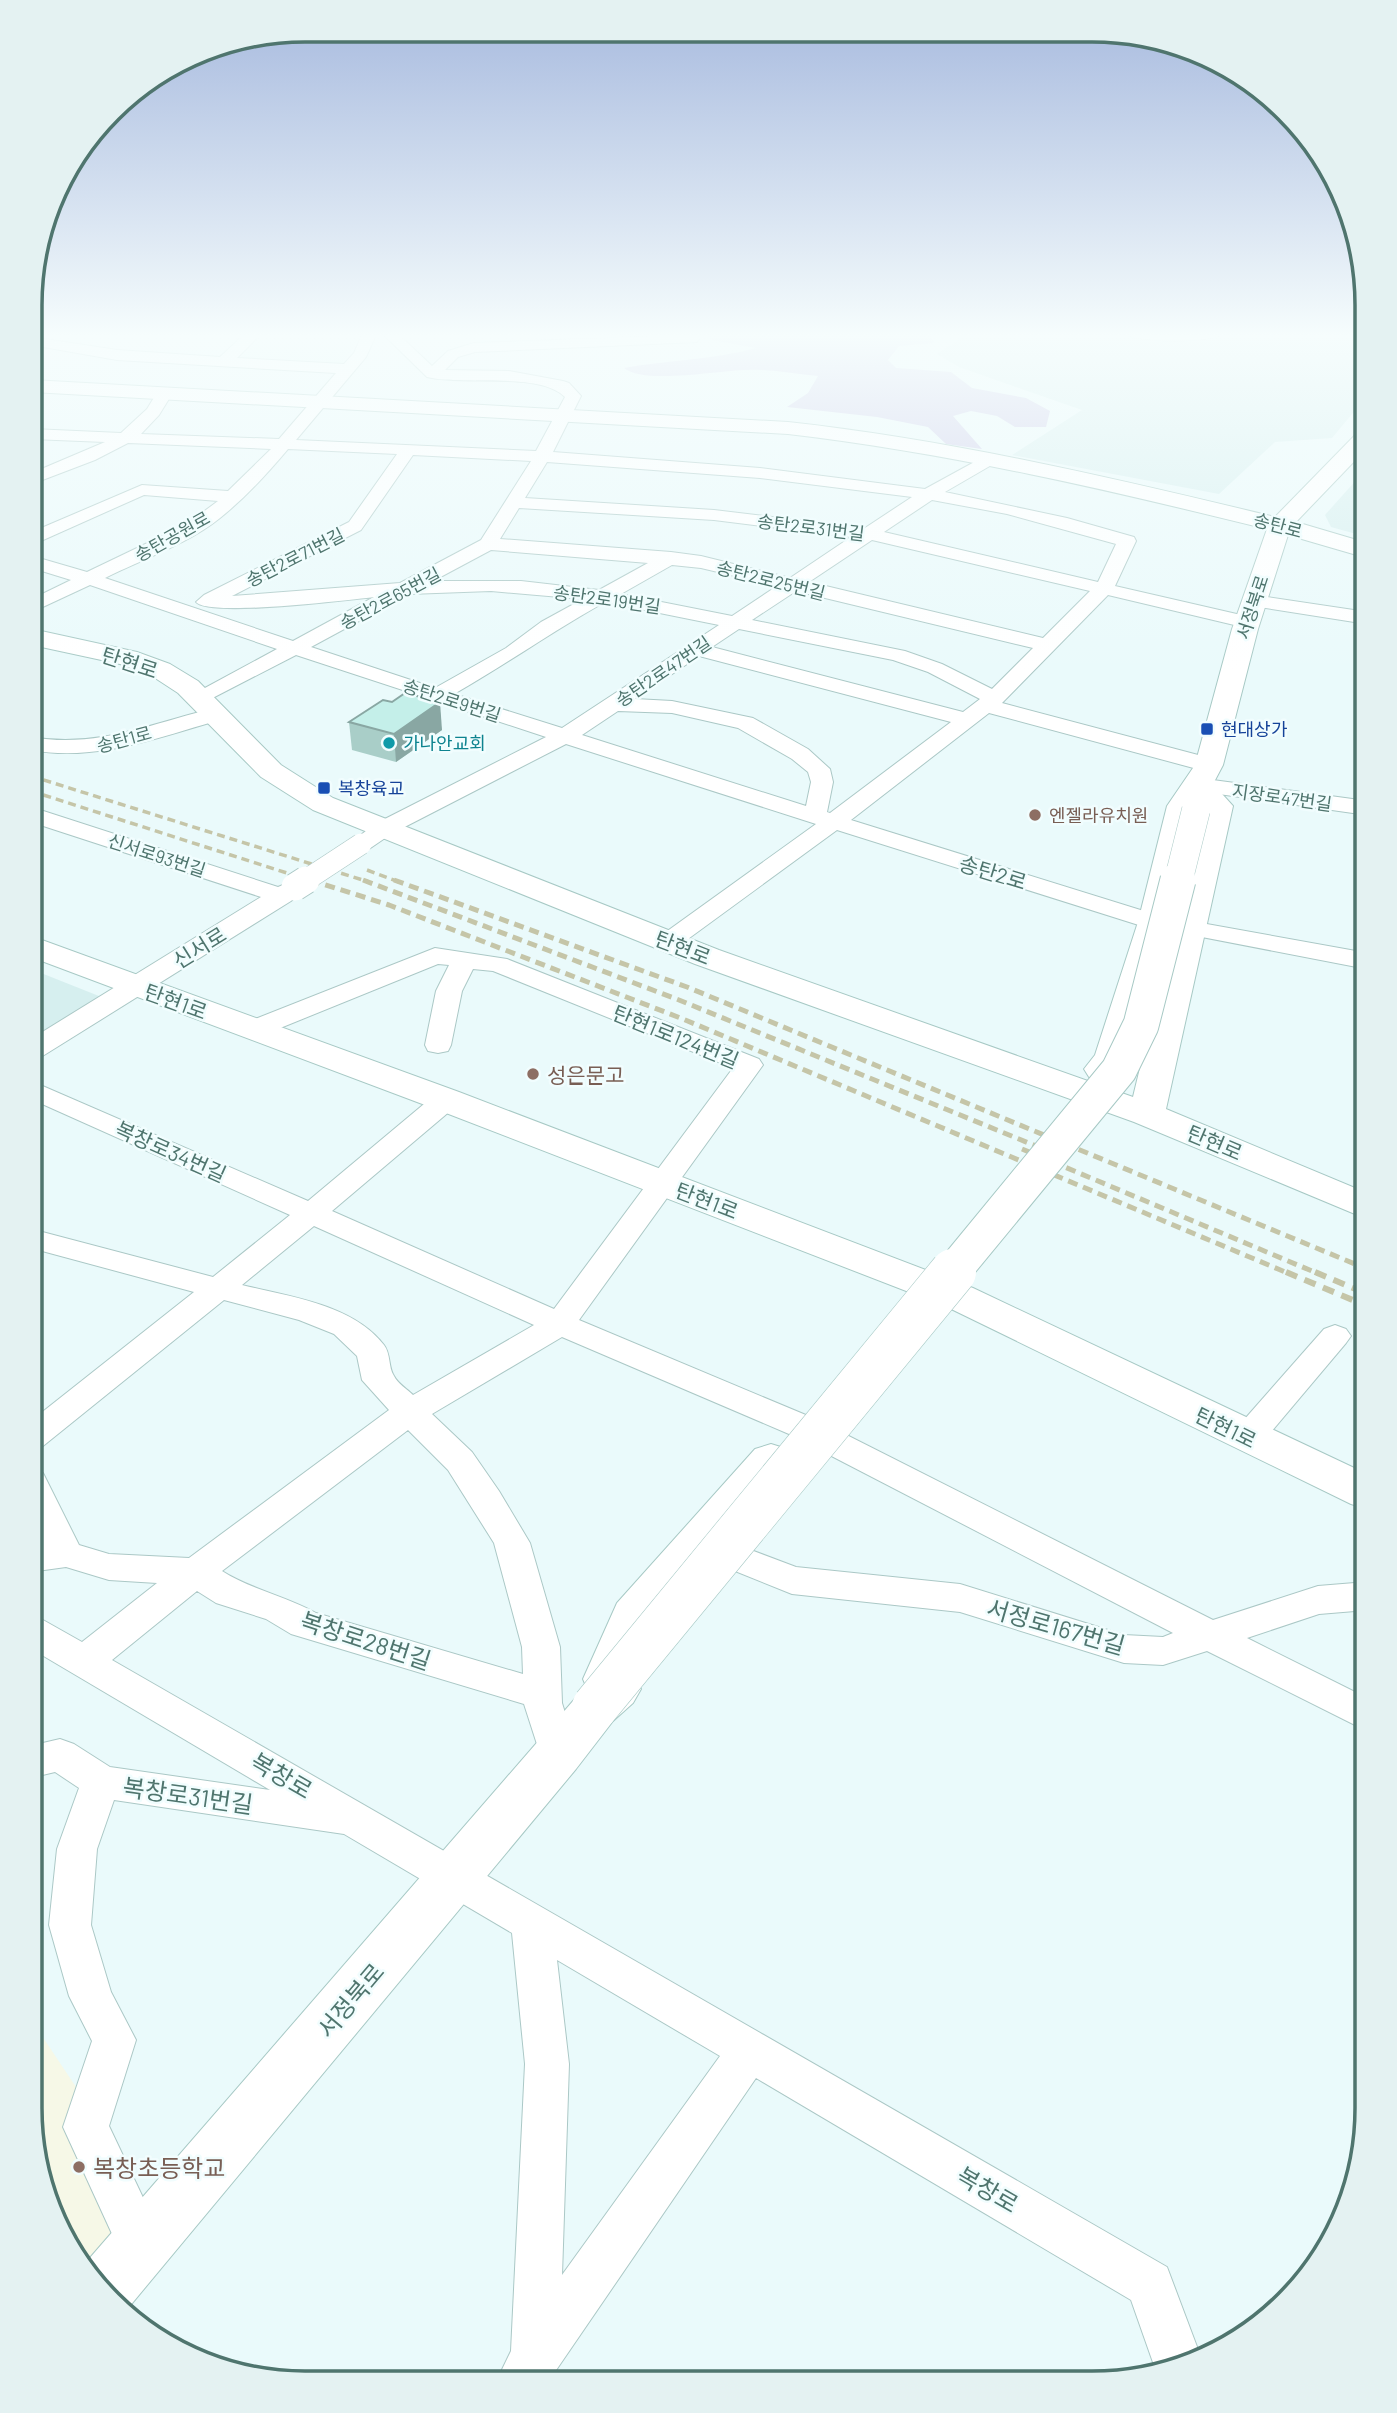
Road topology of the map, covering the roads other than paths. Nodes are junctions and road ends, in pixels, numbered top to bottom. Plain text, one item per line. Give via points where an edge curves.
1 (112, 446) edge
2 (281, 446) edge
3 (316, 446) edge
4 (549, 446) edge
5 (919, 446) edge
6 (1355, 448) edge
7 (408, 450) junction
8 (543, 456) junction
9 (989, 459) junction
10 (42, 475) edge
11 (932, 492) junction
12 (235, 497) junction
13 (512, 502) junction
14 (1280, 525) junction
15 (869, 534) junction
16 (42, 535) edge
17 (488, 544) junction
18 (1355, 548) edge
19 (1355, 550) edge
20 (1269, 557) junction
21 (671, 558) junction
22 (42, 565) edge
23 (90, 579) junction
24 (791, 585) junction
25 (1105, 587) junction
26 (411, 588) junction
27 (603, 597) junction
28 (42, 601) edge
29 (197, 606) junction
30 (1250, 612) junction
31 (1355, 617) edge
32 (734, 623) junction
33 (42, 638) edge
34 (1049, 646) junction
35 (295, 649) junction
36 (695, 649) junction
37 (437, 695) junction
38 (990, 701) junction
39 (614, 704) junction
40 (207, 706) junction
41 (966, 719) junction
42 (565, 736) junction
43 (42, 745) edge
44 (1201, 787) junction
45 (1355, 806) edge
46 (42, 817) edge
47 (823, 819) junction
48 (372, 836) junction
49 (289, 892) junction
50 (1154, 922) junction
51 (1190, 928) junction
52 (668, 942) junction
53 (42, 950) edge
54 (465, 959) junction
55 (1355, 959) edge
56 (135, 986) junction
57 (254, 1030) junction
58 (42, 1044) edge
59 (438, 1045) dead end
60 (1112, 1057) junction
61 (1032, 1073) junction
62 (1084, 1091) junction
63 (42, 1094) edge
64 (446, 1100) junction
65 (1147, 1114) junction
66 (661, 1182) junction
67 (1355, 1199) edge
68 (312, 1213) junction
69 (42, 1241) edge
70 (216, 1288) junction
71 (940, 1291) junction
72 (560, 1324) junction
73 (1335, 1336) dead end
74 (411, 1411) junction
75 (42, 1429) edge
76 (818, 1435) junction
77 (1248, 1437) junction
78 (1355, 1487) edge
79 (42, 1506) edge
80 (66, 1554) junction
81 (42, 1557) edge
82 (743, 1560) junction
83 (196, 1572) junction
84 (1355, 1597) edge
85 (1209, 1635) junction
86 (42, 1637) edge
87 (85, 1661) junction
88 (542, 1693) junction
89 (595, 1707) junction
90 (1355, 1710) edge
91 (558, 1755) junction
92 (42, 1759) edge
93 (101, 1782) junction
94 (359, 1819) junction
95 (453, 1879) junction
96 (532, 1923) junction
97 (751, 2049) junction
98 (141, 2244) junction
99 (108, 2283) edge
100 (1177, 2357) edge
101 (528, 2368) edge

1 - 10 street
2 - 12 street, 송탄공원로
3 - 7 street
4 - 8 street
5 - 9 street, 송탄로
6 - 14 street, 서정북로
7 - 8 street
7 - 29 street, 송탄2로71번길 via 355,526
8 - 11 street via 765,472
8 - 13 street
9 - 11 street
9 - 14 street, 송탄로
11 - 15 street, 송탄2로47번길
11 - 25 street via 1127,541
12 - 16 street via 142,490
12 - 23 street, 송탄공원로 via 193,528
13 - 15 street, 송탄2로31번길 via 714,515
13 - 17 street
14 - 18 street, 송탄로
14 - 20 street, 서정북로
15 - 24 street, 송탄2로47번길
15 - 25 street, 송탄2로31번길
17 - 21 street, 송탄2로25번길
17 - 26 street, 송탄2로65번길
19 - 20 street via 1295,547
20 - 30 street, 서정북로
21 - 24 street, 송탄2로25번길
21 - 27 street
22 - 23 street, 송탄2로9번길
23 - 28 street, 송탄공원로
23 - 29 street, 송탄2로9번길
24 - 32 street, 송탄2로47번길
24 - 34 street, 송탄2로25번길
25 - 30 street
25 - 34 street
26 - 27 street, 송탄2로19번길 via 493,585
26 - 29 street, 송탄2로19번길 via 311,600
26 - 35 street, 송탄2로65번길
27 - 32 street, 송탄2로19번길
27 - 37 street
29 - 35 street, 송탄2로9번길
30 - 31 street
30 - 44 street, 서정북로
32 - 36 street, 송탄2로47번길
32 - 38 street, 송탄2로19번길 via 898,655 935,668
33 - 40 street, 탄현로 via 161,670
34 - 38 street
35 - 37 street, 송탄2로9번길
35 - 40 street, 송탄2로65번길
36 - 39 street, 송탄2로47번길
36 - 41 street
37 - 42 street, 송탄2로9번길
38 - 41 street
38 - 44 street
39 - 42 street, 송탄2로47번길
39 - 47 street via 672,707 745,723 819,769
40 - 43 street, 송탄1로 via 96,747 75,750
40 - 48 street, 탄현로 via 271,771
41 - 47 street
42 - 47 street, 송탄2로9번길
42 - 48 street, 송탄2로47번길
44 - 45 street, 지장로47번길
44 - 50 street via 1182,806
44 - 51 street via 1218,806
44 - 89 street, 서정북로, bridge via 1141,1025 1119,1070
46 - 49 street, 신서로93번길
47 - 50 street, 송탄2로
47 - 52 street
48 - 49 street, 신서로, bridge
48 - 52 street, 탄현로
49 - 56 street, 신서로
50 - 60 street
51 - 55 street
51 - 65 street
52 - 61 street, 탄현로
53 - 56 street, 탄현1로
54 - 57 street, 탄현1로124번길 via 435,956
54 - 59 street via 449,991
54 - 66 street, 탄현1로124번길 via 498,964 749,1065
56 - 57 street, 탄현1로
56 - 58 street, 신서로
57 - 64 street, 탄현1로
60 - 61 street via 1068,1071
60 - 62 street
61 - 62 street, 탄현로
62 - 65 street, 탄현로
63 - 68 street, 복창로34번길
64 - 66 street, 탄현1로
64 - 68 street
65 - 67 street, 탄현로
66 - 71 street, 탄현1로
66 - 72 street
68 - 70 street
68 - 72 street, 복창로34번길
69 - 70 street
70 - 74 street via 345,1327 372,1352 378,1380
70 - 75 street
71 - 76 street
71 - 77 street, 탄현1로
72 - 74 street
72 - 76 street
73 - 77 street
74 - 83 street
74 - 88 street via 460,1461 512,1543 541,1647
76 - 82 street
76 - 85 street
76 - 89 street via 634,1616
77 - 78 street, 탄현1로
79 - 80 street
80 - 81 street
80 - 83 street, 복창로28번길 via 109,1567
82 - 85 street, 서정로167번길 via 792,1580 960,1598 1124,1649 1163,1651
82 - 89 street via 687,1631
83 - 87 street
83 - 88 street, 복창로28번길 via 229,1593 279,1609 304,1624
84 - 85 street, 서정로167번길 via 1318,1600
85 - 90 street
86 - 87 street, 복창로
87 - 94 street, 복창로
88 - 91 street
89 - 91 street, 서정북로
91 - 95 street, 서정북로
92 - 93 street, 복창로31번길 via 60,1755
93 - 94 street, 복창로31번길
93 - 98 street, 복창로31번길 via 77,1849 70,1925 91,1996 114,2040 86,2127
94 - 95 street, 복창로
95 - 96 street, 복창로
95 - 98 street, 서정북로
96 - 97 street, 복창로
96 - 101 street via 547,2064
97 - 100 street, 복창로 via 1150,2284
97 - 101 street
98 - 99 street, 서정북로

